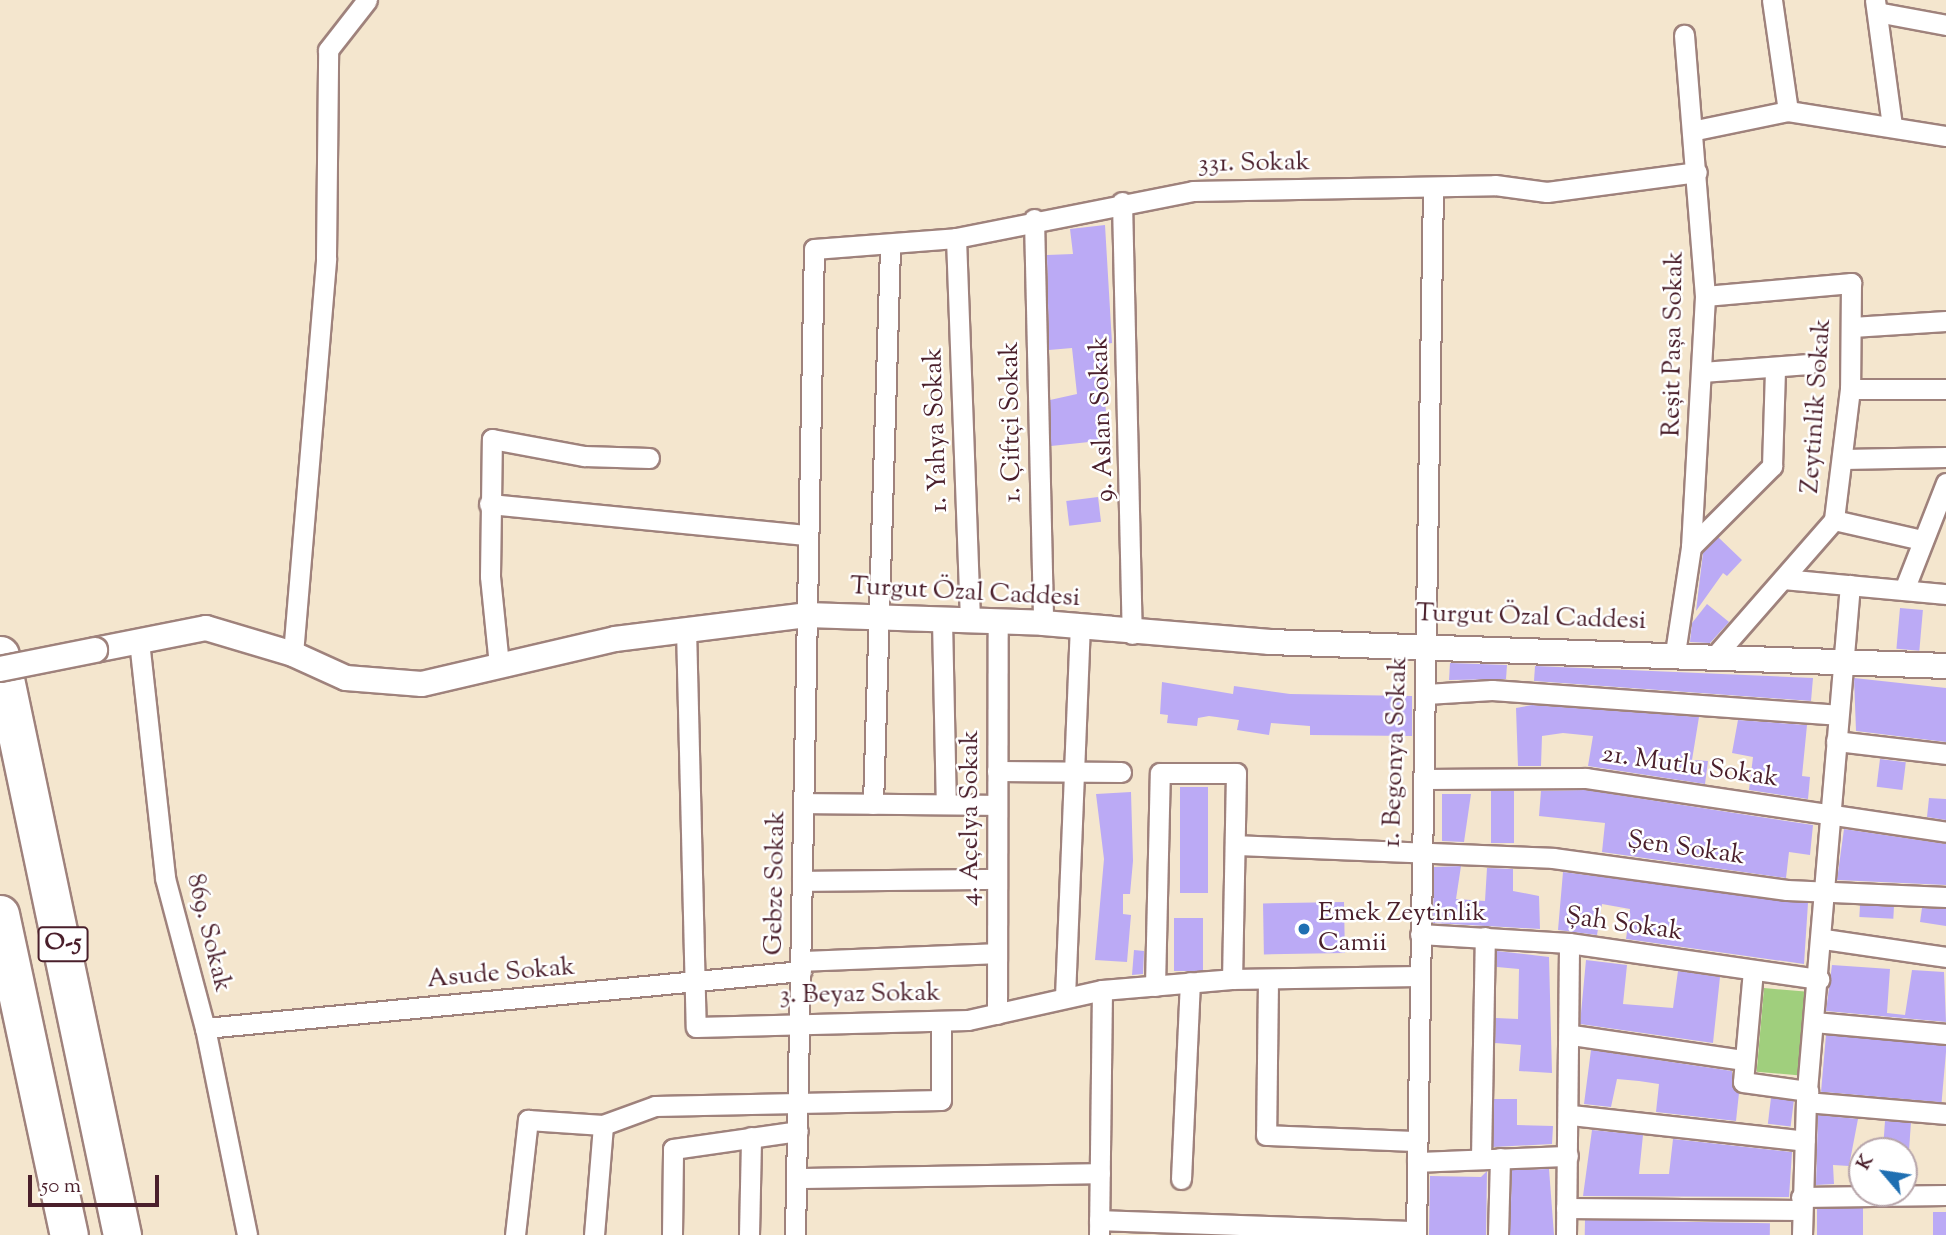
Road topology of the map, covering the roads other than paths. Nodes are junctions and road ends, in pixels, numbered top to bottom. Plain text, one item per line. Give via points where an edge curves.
1 (366, 0) edge
2 (1772, 0) edge
3 (1879, 6) edge
4 (1946, 24) edge
5 (1684, 35) dead end
6 (1788, 111) junction
7 (1892, 126) junction
8 (1696, 130) junction
9 (1946, 136) edge
10 (1697, 172) junction
11 (1433, 187) junction
12 (1122, 202) junction
13 (1034, 219) junction
14 (956, 238) junction
15 (890, 246) junction
16 (814, 249) joint
17 (1705, 296) junction
18 (1946, 321) edge
19 (1852, 327) junction
20 (1809, 364) dead end
21 (1775, 368) junction
22 (1702, 372) junction
23 (1946, 389) edge
24 (1850, 390) junction
25 (1946, 457) edge
26 (649, 458) dead end
27 (1843, 459) junction
28 (1946, 483) edge
29 (489, 504) junction
30 (1834, 520) junction
31 (806, 535) junction
32 (1922, 540) junction
33 (1691, 547) junction
34 (1783, 579) junction
35 (1850, 585) junction
36 (1904, 590) junction
37 (1946, 594) edge
38 (807, 615) junction
39 (882, 617) junction
40 (942, 620) junction
41 (970, 621) junction
42 (998, 622) junction
43 (1043, 623) junction
44 (686, 628) junction
45 (1080, 628) junction
46 (1132, 634) junction
47 (139, 641) junction
48 (1426, 643) junction
49 (1675, 653) junction
50 (0, 654) edge
51 (293, 654) junction
52 (1715, 656) junction
53 (1841, 660) junction
54 (499, 665) junction
55 (1946, 666) edge
56 (0, 670) edge
57 (1426, 694) junction
58 (1837, 715) junction
59 (1836, 740) junction
60 (1946, 754) edge
61 (997, 771) junction
62 (1074, 771) junction
63 (1121, 772) dead end
64 (1425, 779) junction
65 (804, 803) junction
66 (873, 803) junction
67 (946, 804) junction
68 (997, 804) junction
69 (1831, 813) junction
70 (1946, 832) edge
71 (1235, 845) junction
72 (1419, 855) junction
73 (997, 879) junction
74 (802, 881) junction
75 (1828, 887) junction
76 (1946, 897) edge
77 (0, 914) edge
78 (1420, 934) junction
79 (1485, 937) junction
80 (1824, 939) junction
81 (1569, 943) junction
82 (997, 953) junction
83 (1946, 957) edge
84 (801, 966) junction
85 (1753, 970) junction
86 (1419, 976) junction
87 (1232, 979) junction
88 (1819, 979) junction
89 (1268, 980) junction
90 (1190, 982) junction
91 (695, 983) junction
92 (1154, 986) junction
93 (1102, 990) junction
94 (1065, 997) junction
95 (997, 1014) junction
96 (800, 1020) junction
97 (941, 1021) junction
98 (1814, 1022) junction
99 (205, 1028) junction
100 (1946, 1034) edge
101 (1572, 1035) junction
102 (1744, 1060) junction
103 (1807, 1096) junction
104 (798, 1099) junction
105 (1946, 1114) edge
106 (1571, 1115) junction
107 (603, 1125) junction
108 (798, 1131) junction
109 (751, 1138) junction
110 (1417, 1141) junction
111 (1805, 1141) junction
112 (1568, 1156) junction
113 (1491, 1159) junction
114 (1417, 1162) junction
115 (1100, 1174) junction
116 (797, 1178) junction
117 (1181, 1179) dead end
118 (1946, 1195) edge
119 (1801, 1204) junction
120 (1566, 1208) junction
121 (1099, 1227) edge
122 (1416, 1233) edge
123 (69, 1235) edge
124 (122, 1235) edge
125 (247, 1235) edge
126 (515, 1235) edge
127 (594, 1235) edge
128 (672, 1235) edge
129 (750, 1235) edge
130 (795, 1235) edge
131 (1498, 1235) edge
132 (1566, 1235) edge
133 (1802, 1235) edge

1 - 51 street via 328,50 326,258
2 - 6 street
3 - 4 street
3 - 7 street
5 - 8 street, Reşit Paşa Sokak
6 - 7 street
6 - 8 street
7 - 9 street
8 - 10 street, Reşit Paşa Sokak
10 - 11 street, 331. Sokak via 1547,192 1520,186
10 - 17 street, Reşit Paşa Sokak
11 - 12 street, 331. Sokak via 1193,191
11 - 48 street, 1. Begonya Sokak
12 - 13 street, 331. Sokak
12 - 46 street, 9. Aslan Sokak
13 - 14 street, 331. Sokak
13 - 43 street, 1. Çiftçi Sokak
14 - 15 street, 331. Sokak
14 - 41 street, 1. Yahya Sokak
15 - 16 street, 331. Sokak
15 - 39 street
16 - 31 street, Gebze Sokak
17 - 19 street, Zeytinlik Sokak via 1851,283
17 - 22 street, Reşit Paşa Sokak
18 - 19 street
19 - 24 street, Zeytinlik Sokak
20 - 21 street
21 - 22 street
21 - 33 street via 1772,466
22 - 33 street, Reşit Paşa Sokak
23 - 24 street
24 - 27 street, Zeytinlik Sokak
25 - 27 street
26 - 29 street via 584,456 492,439
27 - 30 street, Zeytinlik Sokak
28 - 32 street
29 - 31 street
29 - 54 street
30 - 32 street
30 - 34 street, Zeytinlik Sokak
31 - 38 street, Gebze Sokak
32 - 36 street
33 - 49 street, Reşit Paşa Sokak
34 - 35 street
34 - 52 street, Zeytinlik Sokak
35 - 36 street
35 - 53 street
36 - 37 street
38 - 39 street, Turgut Özal Caddesi
38 - 44 street, Turgut Özal Caddesi
38 - 65 street, Gebze Sokak
39 - 40 street, Turgut Özal Caddesi
39 - 66 street
40 - 41 street, Turgut Özal Caddesi
40 - 67 street
41 - 42 street, Turgut Özal Caddesi
42 - 43 street, Turgut Özal Caddesi
42 - 61 street, 4. Açelya Sokak
43 - 45 street, Turgut Özal Caddesi
44 - 54 street, Turgut Özal Caddesi
44 - 91 street, 3. Beyaz Sokak
45 - 46 street, Turgut Özal Caddesi
45 - 62 street
46 - 48 street, Turgut Özal Caddesi
47 - 51 street, Turgut Özal Caddesi via 206,628
47 - 56 street, Turgut Özal Caddesi, bridge
47 - 99 street, 869. Sokak via 165,878
48 - 49 street, Turgut Özal Caddesi
48 - 57 street, 1. Begonya Sokak
49 - 52 street, Turgut Özal Caddesi
50 - 124 highway, O-5
51 - 54 street, Turgut Özal Caddesi via 346,678 384,683 422,684
52 - 53 street, Turgut Özal Caddesi
53 - 55 street, Turgut Özal Caddesi
53 - 58 street
57 - 58 street via 1492,690
57 - 64 street, 1. Begonya Sokak
58 - 59 street
59 - 60 street
59 - 69 street
61 - 62 street
61 - 68 street, 4. Açelya Sokak
62 - 63 street
62 - 94 street
64 - 69 street, 21. Mutlu Sokak via 1586,778
64 - 72 street, 1. Begonya Sokak
65 - 66 street
65 - 74 street, Gebze Sokak
66 - 67 street
67 - 68 street
68 - 73 street, 4. Açelya Sokak
69 - 70 street, 21. Mutlu Sokak
69 - 75 street
71 - 72 street, Şen Sokak
71 - 87 street
71 - 92 street via 1236,773 1160,773
72 - 75 street, Şen Sokak via 1553,858 1787,890
72 - 78 street, 1. Begonya Sokak
73 - 74 street
73 - 82 street, 4. Açelya Sokak
74 - 84 street, Gebze Sokak
75 - 76 street, Şen Sokak
75 - 80 street
77 - 123 highway, O-5
78 - 79 street, Şah Sokak
78 - 86 street, 1. Begonya Sokak
79 - 81 street, Şah Sokak
79 - 113 street
80 - 83 street
80 - 88 street
81 - 85 street, Şah Sokak
81 - 101 street
82 - 84 street, Asude Sokak
82 - 95 street, 4. Açelya Sokak
84 - 91 street, Asude Sokak
84 - 96 street, Gebze Sokak
85 - 88 street, Şah Sokak
85 - 102 street
86 - 89 street, 3. Beyaz Sokak
86 - 110 street, 1. Begonya Sokak
87 - 89 street, 3. Beyaz Sokak
87 - 90 street, 3. Beyaz Sokak
88 - 98 street
89 - 110 street via 1266,1135
90 - 92 street, 3. Beyaz Sokak
90 - 117 street
91 - 96 street, 3. Beyaz Sokak via 696,1027
91 - 99 street, Asude Sokak
92 - 93 street, 3. Beyaz Sokak
93 - 94 street, 3. Beyaz Sokak
93 - 115 street
94 - 95 street, 3. Beyaz Sokak
95 - 97 street, 3. Beyaz Sokak
96 - 97 street, 3. Beyaz Sokak
96 - 104 street, Gebze Sokak
97 - 104 street via 941,1100
98 - 100 street
98 - 103 street
99 - 125 street, 869. Sokak
101 - 102 street
101 - 106 street
102 - 103 street via 1743,1082
103 - 105 street
103 - 111 street
104 - 107 street via 655,1106
104 - 108 street, Gebze Sokak
106 - 111 street
106 - 112 street
107 - 126 street via 528,1120
107 - 127 street
108 - 109 street
108 - 116 street, Gebze Sokak
109 - 128 street via 673,1149
109 - 129 street
110 - 114 street, 1. Begonya Sokak
111 - 119 street
112 - 113 street
112 - 120 street
113 - 114 street
113 - 131 street
114 - 122 street, 1. Begonya Sokak
115 - 116 street
115 - 121 street
116 - 130 street, Gebze Sokak
118 - 119 street
119 - 120 street
119 - 133 street
120 - 132 street
121 - 122 street

